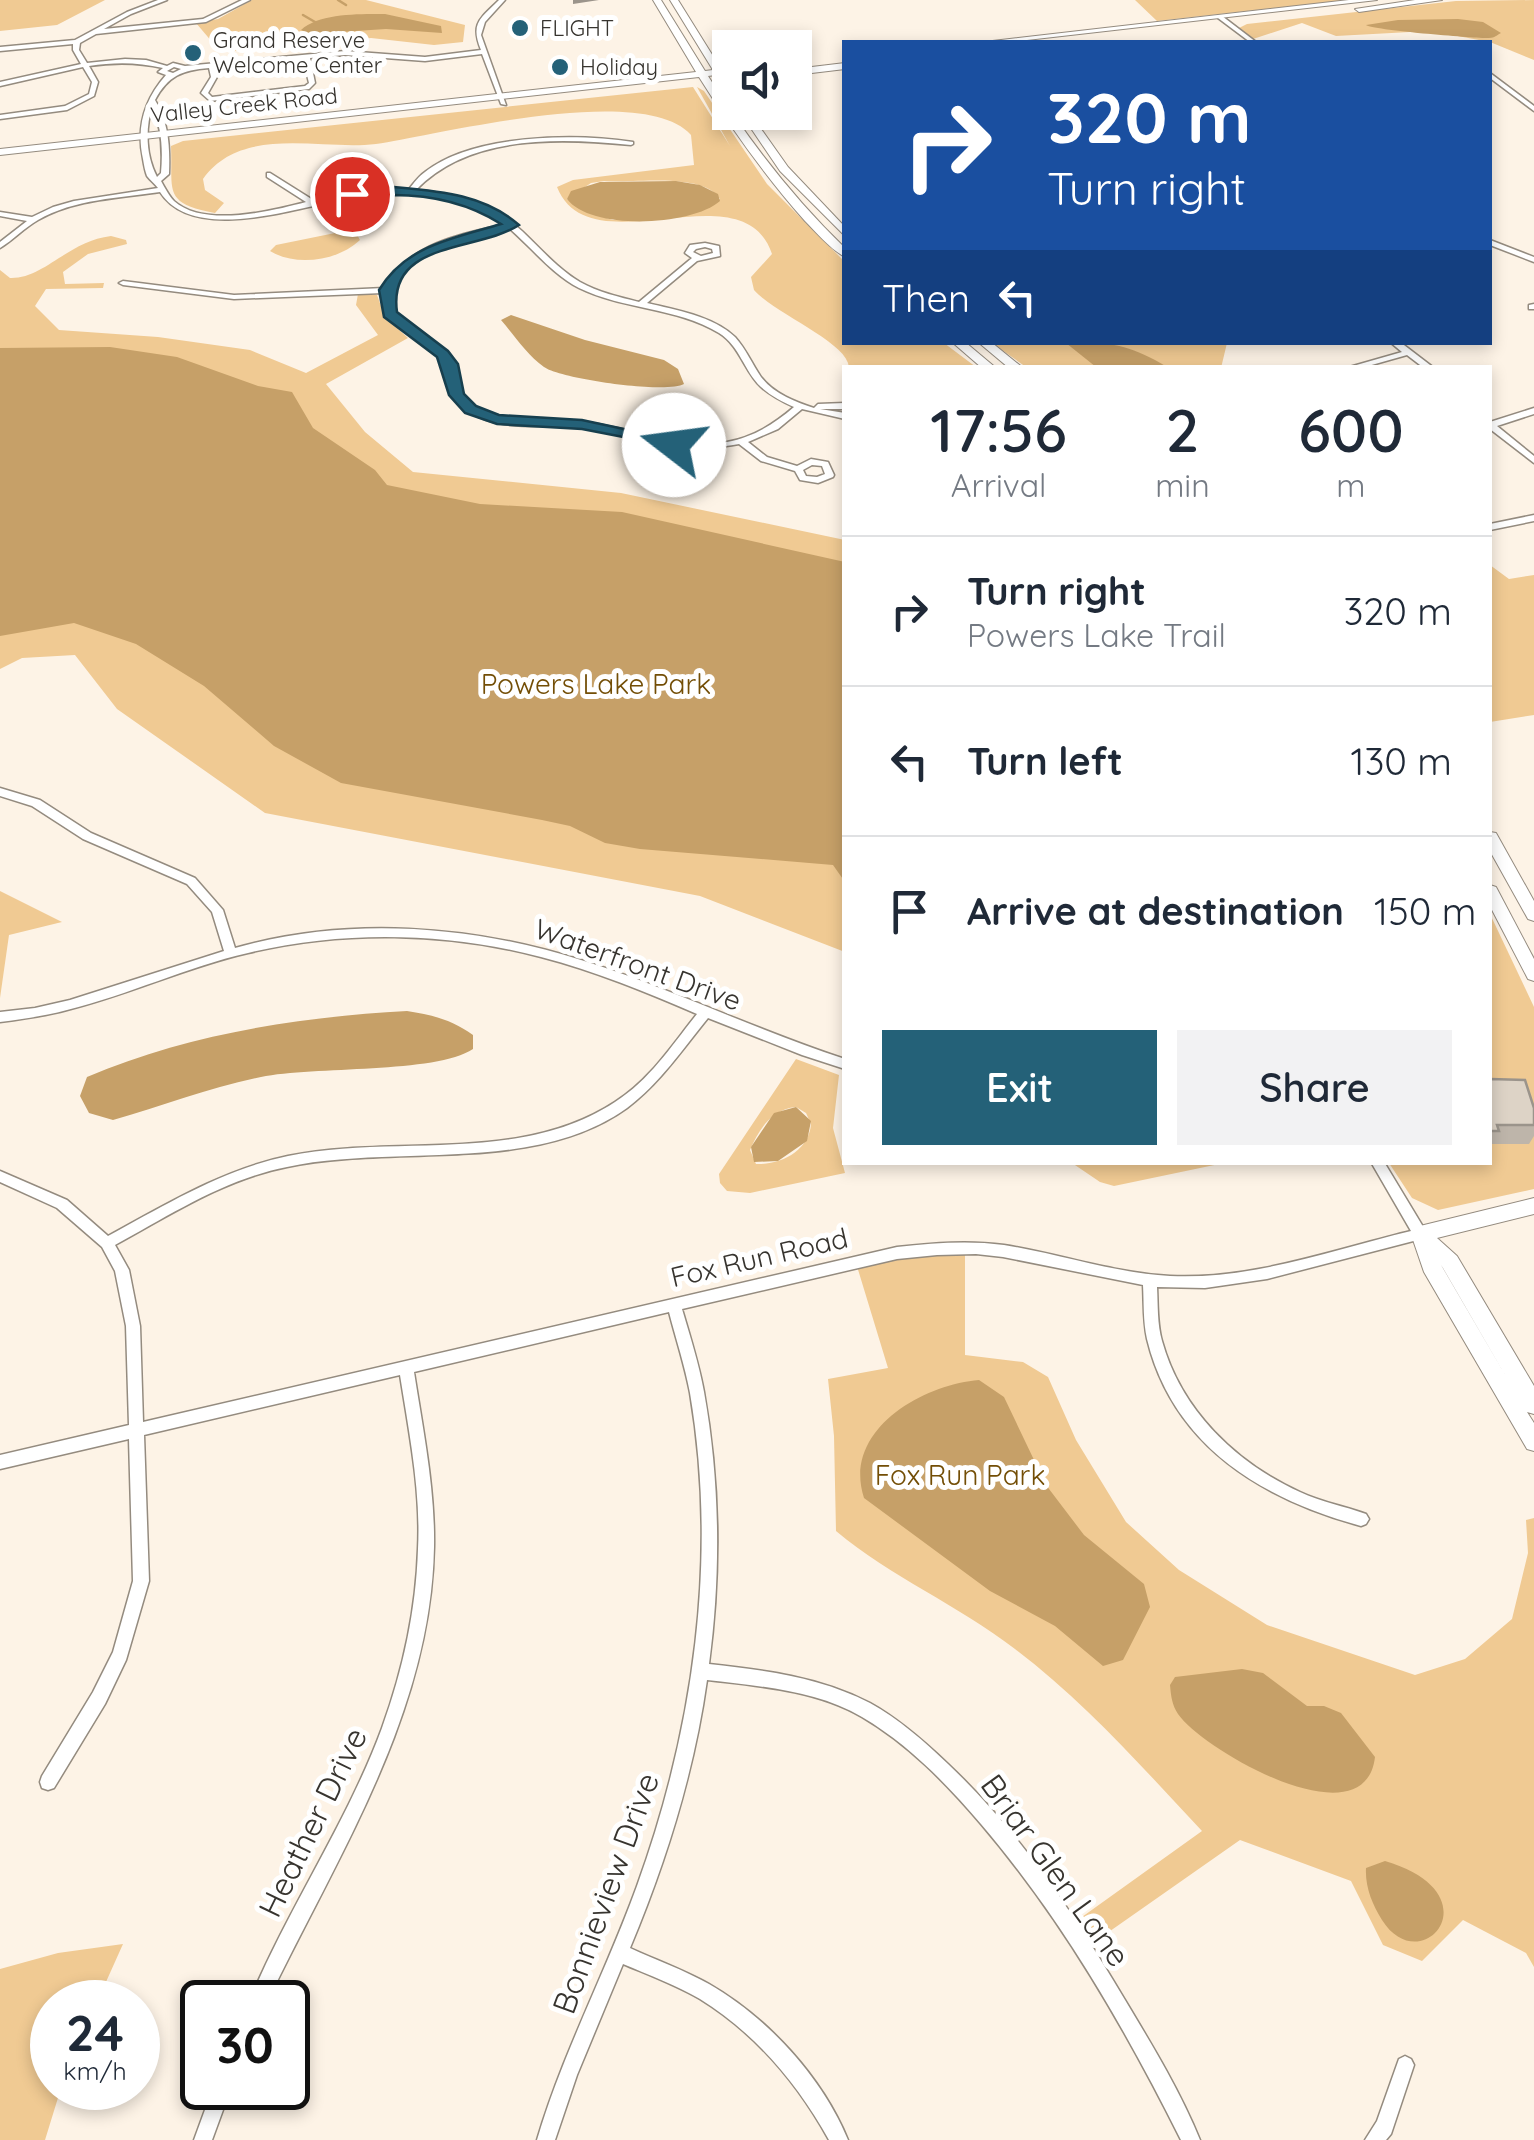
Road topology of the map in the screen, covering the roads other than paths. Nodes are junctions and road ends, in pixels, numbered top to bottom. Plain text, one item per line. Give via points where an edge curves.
1 (164, 0) edge
2 (247, 0) edge
3 (502, 0) edge
4 (657, 0) edge
5 (674, 0) edge
6 (1373, 0) edge
7 (1438, 0) edge
8 (1223, 20) junction
9 (94, 32) junction
10 (1028, 40) edge
11 (1071, 40) edge
12 (1250, 40) edge
13 (77, 42) junction
14 (0, 49) edge
15 (483, 52) junction
16 (306, 57) junction
17 (712, 57) edge
18 (842, 62) edge
19 (212, 66) junction
20 (812, 66) edge
21 (86, 67) junction
22 (168, 71) junction
23 (1492, 76) edge
24 (712, 77) edge
25 (704, 78) junction
26 (0, 84) edge
27 (503, 100) junction
28 (152, 101) junction
29 (1534, 108) edge
30 (0, 117) edge
31 (757, 130) edge
32 (164, 138) junction
33 (143, 140) junction
34 (631, 143) dead end
35 (0, 156) edge
36 (270, 175) dead end
37 (159, 185) junction
38 (410, 192) junction
39 (312, 202) junction
40 (0, 214) edge
41 (29, 219) junction
42 (512, 225) junction
43 (842, 230) edge
44 (1492, 243) edge
45 (0, 246) edge
46 (842, 251) edge
47 (696, 258) dead end
48 (1534, 260) edge
49 (123, 284) dead end
50 (386, 290) junction
51 (640, 305) junction
52 (961, 345) edge
53 (987, 345) edge
54 (1399, 345) edge
55 (1410, 352) junction
56 (986, 365) edge
57 (1013, 365) edge
58 (1361, 365) edge
59 (1426, 365) edge
60 (806, 406) junction
61 (842, 406) edge
62 (1534, 411) edge
63 (842, 415) edge
64 (1492, 424) edge
65 (1492, 427) edge
66 (742, 442) junction
67 (1534, 460) edge
68 (798, 470) dead end
69 (1534, 518) edge
70 (1492, 527) edge
71 (0, 792) edge
72 (1492, 841) edge
73 (1492, 895) edge
74 (1534, 915) edge
75 (230, 952) junction
76 (1534, 974) edge
77 (704, 1014) junction
78 (0, 1017) edge
79 (842, 1063) edge
80 (1379, 1165) edge
81 (0, 1176) edge
82 (1534, 1206) edge
83 (1420, 1234) junction
84 (107, 1243) junction
85 (1150, 1280) junction
86 (674, 1305) junction
87 (406, 1367) junction
88 (1534, 1405) edge
89 (137, 1429) junction
90 (1534, 1442) edge
91 (0, 1462) edge
92 (1361, 1519) dead end
93 (699, 1671) junction
94 (48, 1782) dead end
95 (620, 1953) junction
96 (269, 1980) edge
97 (1404, 2066) dead end
98 (214, 2110) edge
99 (203, 2140) edge
100 (546, 2140) edge
101 (838, 2140) edge
102 (1190, 2140) edge
103 (1374, 2140) edge

1 - 9 street
2 - 9 street via 204,21
3 - 15 street via 479,27
4 - 25 main road
5 - 17 main road
6 - 8 main road
7 - 8 main road
8 - 10 main road
8 - 11 main road
8 - 12 street
9 - 13 street
13 - 14 street
13 - 21 street
15 - 16 street
15 - 27 street
16 - 19 street
16 - 19 street via 310,87 210,98 204,93
18 - 20 main road
19 - 22 street
21 - 22 street via 129,61
21 - 26 street
21 - 30 street via 94,92 83,102
22 - 28 street
23 - 29 street
24 - 25 main road, Valley Creek Road
25 - 27 main road, Valley Creek Road
25 - 46 main road via 761,165
27 - 32 main road, Valley Creek Road
28 - 32 street
28 - 33 street
31 - 43 main road
32 - 33 main road, Valley Creek Road
32 - 37 street
33 - 35 main road, Valley Creek Road
33 - 37 street
34 - 38 street via 566,139 496,148 439,166
36 - 39 street
37 - 39 street via 176,206 215,216 263,216
37 - 41 street via 74,202
38 - 39 street
38 - 42 street via 468,201
40 - 41 street
41 - 45 street
42 - 50 street via 424,252
42 - 51 street via 572,280
44 - 48 street
47 - 51 street
49 - 50 street via 234,297
50 - 66 street via 390,314 443,354 457,395 482,415 602,427 688,446
51 - 60 street via 725,333 766,388
52 - 56 main road
53 - 57 main road
54 - 55 street
55 - 58 street
55 - 59 street
60 - 61 street
60 - 63 street
60 - 66 street
62 - 64 street
65 - 67 street
66 - 68 street via 764,459
69 - 70 street
71 - 75 street via 36,803 88,836 191,881 217,910
72 - 74 main road
73 - 76 main road
75 - 77 street, Waterfront Drive via 352,934 474,940 542,952
75 - 78 street, Waterfront Drive via 58,1008
77 - 79 street, Waterfront Drive
77 - 84 street via 656,1075 630,1096 552,1136 479,1150 345,1154 276,1164 208,1188
80 - 83 street
81 - 84 street via 62,1204
82 - 83 main road, Fox Run Road
83 - 85 street, Fox Run Road via 1231,1280
83 - 88 main road via 1450,1262
83 - 90 main road via 1431,1266
84 - 89 street via 130,1298
85 - 86 street, Fox Run Road via 1001,1251 934,1248
85 - 92 street via 1154,1339 1197,1425 1253,1476 1291,1499
86 - 87 street, Fox Run Road
86 - 93 street, Bonnieview Drive via 696,1390 710,1510
87 - 89 street, Fox Run Road
87 - 96 street, Heather Drive via 426,1538 410,1668 381,1760
89 - 91 street, Fox Run Road
89 - 94 street via 142,1548 133,1615 99,1698
93 - 95 street, Bonnieview Drive via 667,1826
93 - 102 street, Briar Glen Lane via 826,1692 869,1712 940,1766 1077,1939
95 - 100 street, Bonnieview Drive
95 - 101 street via 705,1992 749,2024 790,2065
97 - 103 street
98 - 99 street

